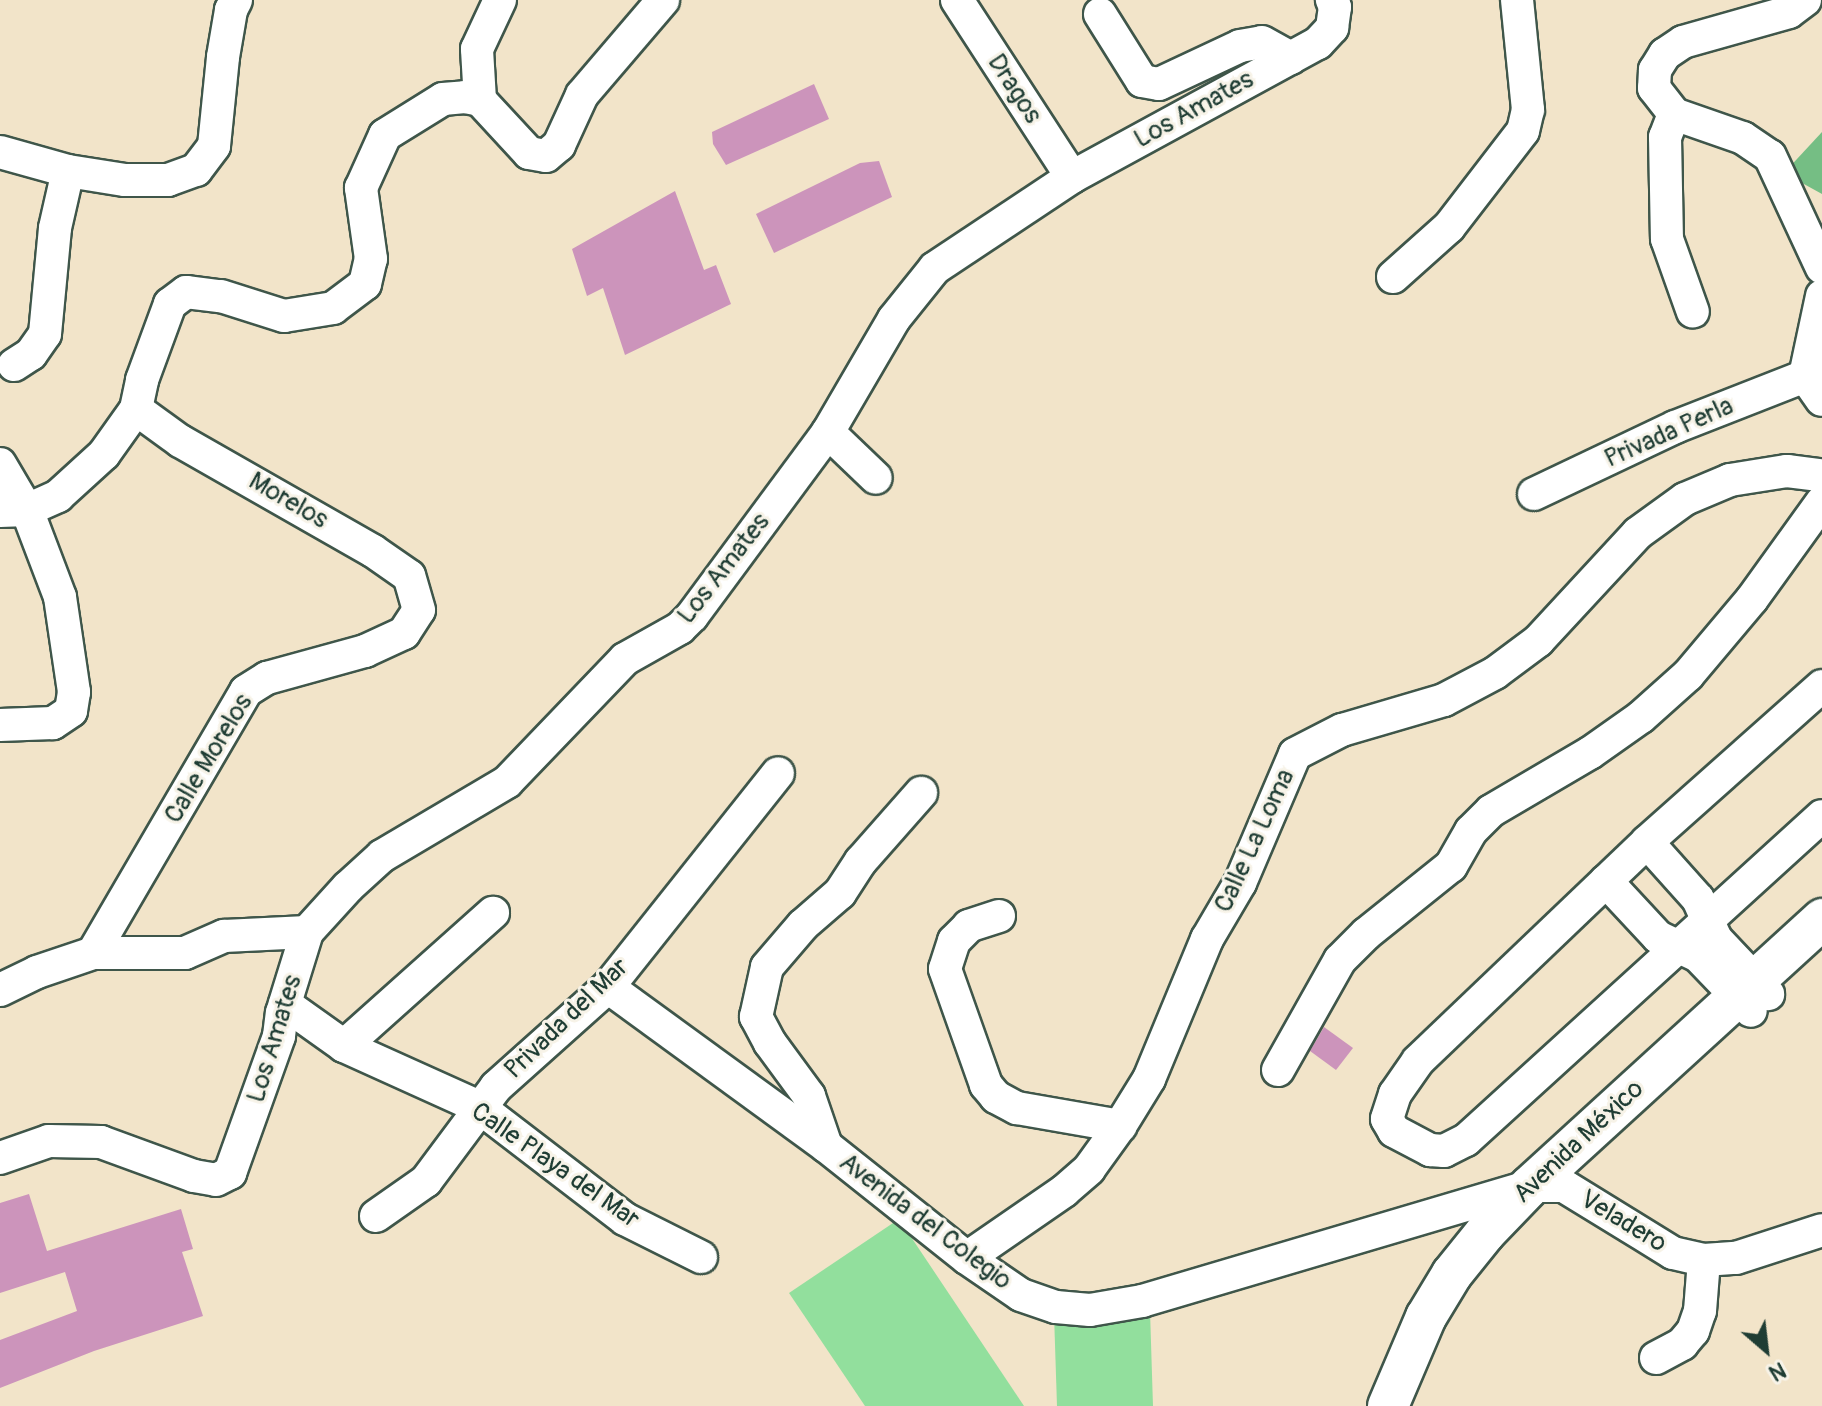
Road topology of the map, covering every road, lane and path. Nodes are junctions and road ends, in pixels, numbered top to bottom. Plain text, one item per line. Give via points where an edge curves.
1 (236, 0) edge
2 (500, 0) edge
3 (957, 0) edge
4 (1332, 0) edge
5 (1517, 0) edge
6 (1805, 0) edge
7 (660, 1) edge
8 (1100, 14) dead end
9 (1291, 58) junction
10 (480, 100) junction
11 (1674, 114) junction
12 (0, 152) edge
13 (68, 171) junction
14 (1072, 177) junction
15 (1822, 268) edge
16 (1393, 277) dead end
17 (1822, 296) edge
18 (1693, 312) dead end
19 (14, 365) dead end
20 (1814, 388) edge
21 (136, 409) junction
22 (828, 432) junction
23 (0, 464) edge
24 (1822, 475) edge
25 (876, 478) dead end
26 (1534, 494) dead end
27 (1822, 502) edge
28 (14, 511) edge
29 (419, 610) joint
30 (1822, 686) edge
31 (0, 725) edge
32 (778, 773) dead end
33 (921, 793) dead end
34 (1822, 816) edge
35 (1647, 842) junction
36 (1606, 881) junction
37 (493, 913) dead end
38 (999, 916) dead end
39 (1822, 919) edge
40 (1706, 920) junction
41 (307, 932) junction
42 (1678, 945) junction
43 (1822, 945) edge
44 (93, 953) junction
45 (608, 987) junction
46 (0, 990) edge
47 (1753, 995) junction
48 (285, 1004) junction
49 (344, 1046) junction
50 (1278, 1070) dead end
51 (488, 1097) junction
52 (1120, 1126) junction
53 (826, 1146) junction
54 (0, 1158) edge
55 (1547, 1186) junction
56 (376, 1216) dead end
57 (1822, 1230) edge
58 (701, 1257) dead end
59 (967, 1258) junction
60 (1704, 1260) junction
61 (1656, 1358) dead end
62 (1388, 1406) edge
63 (1416, 1406) edge

1 - 13 street via 223,57 214,146 196,170 168,180
2 - 10 street via 477,49
3 - 14 street, Dragos
4 - 9 street, Los Amates via 1332,28
5 - 16 street via 1528,110 1523,131 1449,227
6 - 11 street via 1789,12 1683,42 1665,54 1655,70 1654,88
7 - 10 street via 582,95 559,145 546,156 529,153
8 - 9 street via 1142,81 1159,84 1240,46 1262,42
9 - 14 street, Los Amates
10 - 21 street via 443,99 385,135 361,188 371,259 365,284 333,308 284,316 221,296 186,292 170,304
11 - 15 street via 1743,138 1770,156
11 - 18 street via 1665,137 1667,239
12 - 13 street
13 - 19 street via 55,228 45,334 31,354
14 - 22 street, Los Amates via 935,268 894,319
17 - 20 street
20 - 26 street, Privada Perla via 1675,427
21 - 28 street via 104,454 58,496
21 - 29 street, Morelos via 180,441 409,576
22 - 25 street
22 - 41 street, Los Amates via 680,628 625,659 507,782 382,856
23 - 28 street
24 - 52 street, Calle La Loma via 1787,471 1730,480 1685,499 1638,533 1538,641 1495,673 1444,700 1342,730 1295,754 1240,883 1207,939 1162,1052
27 - 50 street via 1752,599 1688,675 1590,753 1491,811 1471,831 1451,866 1340,960
28 - 31 street via 60,597 74,692 71,711 53,723
29 - 44 street, Calle Morelos via 404,633 365,651 267,678 246,691
30 - 35 street
32 - 45 street, Privada del Mar
33 - 53 street via 840,893 767,967 756,1017 809,1096
34 - 40 street
35 - 36 street
35 - 40 street via 1698,899
36 - 42 street via 1658,937
36 - 42 street via 1418,1061 1395,1094 1387,1119 1394,1131 1430,1150 1444,1151 1466,1140
37 - 49 street
38 - 52 street via 969,926 954,941 945,969 986,1085 1017,1108
39 - 47 main road, Avenida México
40 - 42 street
40 - 47 street
41 - 44 street via 224,936 185,953
41 - 48 street, Los Amates
42 - 47 street
43 - 47 main road, Avenida México
44 - 46 street
45 - 51 street, Privada del Mar
45 - 53 street, Avenida del Colegio
47 - 55 main road, Avenida México
48 - 49 street, Calle Playa del Mar
48 - 54 street, Los Amates via 279,1036 230,1173 216,1180 194,1176 101,1142 49,1141
49 - 51 street, Calle Playa del Mar
51 - 56 street, Privada del Mar via 426,1181
51 - 58 street, Calle Playa del Mar via 625,1219
52 - 59 street, Calle La Loma via 1089,1169 1064,1191
53 - 59 street, Avenida del Colegio
55 - 59 street, Avenida del Colegio via 1142,1301 1090,1310 1056,1307 1021,1295
55 - 60 street, Veladero via 1673,1253
55 - 62 main road, Avenida México via 1485,1233 1452,1274 1426,1317
55 - 63 main road, Avenida México via 1473,1284
57 - 60 street, Veladero via 1736,1258
60 - 61 street via 1693,1331 1682,1344

